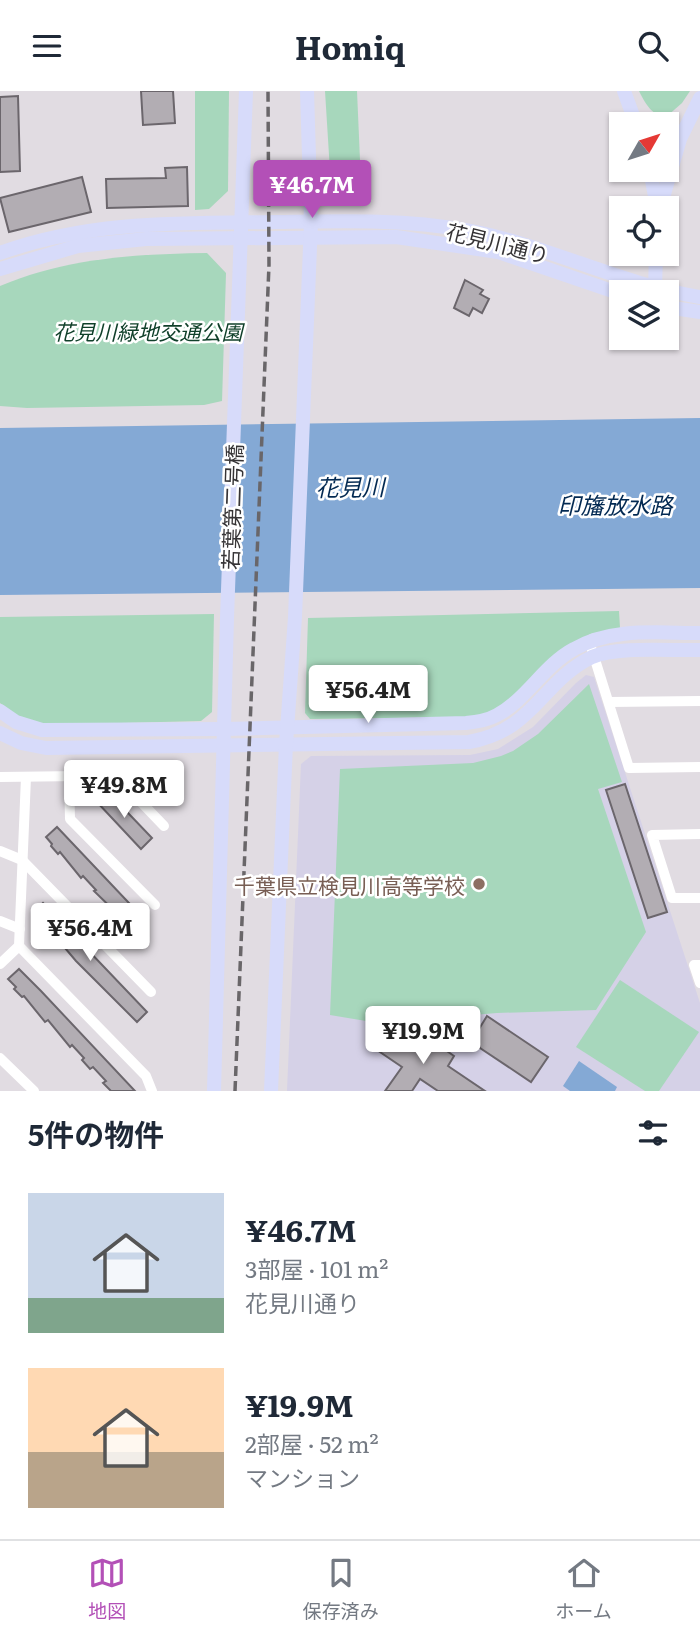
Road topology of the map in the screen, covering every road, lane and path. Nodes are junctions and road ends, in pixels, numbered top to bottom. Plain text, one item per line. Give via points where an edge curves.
1 (246, 91) edge
2 (307, 91) edge
3 (624, 91) edge
4 (700, 97) edge
5 (632, 112) edge
6 (680, 139) joint
7 (663, 196) edge
8 (241, 222) junction
9 (311, 222) junction
10 (240, 237) junction
11 (310, 238) junction
12 (0, 253) edge
13 (0, 269) edge
14 (630, 280) edge
15 (609, 290) edge
16 (679, 293) edge
17 (700, 297) edge
18 (679, 309) edge
19 (700, 312) edge
20 (700, 633) edge
21 (588, 642) junction
22 (700, 650) edge
23 (595, 656) junction
24 (700, 701) edge
25 (609, 702) junction
26 (0, 711) edge
27 (288, 727) junction
28 (225, 729) junction
29 (0, 733) edge
30 (286, 744) junction
31 (224, 746) junction
32 (700, 767) edge
33 (163, 775) dead end
34 (26, 776) junction
35 (116, 776) junction
36 (0, 777) edge
37 (69, 778) junction
38 (164, 826) dead end
39 (700, 834) edge
40 (0, 851) edge
41 (23, 860) junction
42 (700, 898) edge
43 (155, 905) dead end
44 (0, 921) edge
45 (20, 929) junction
46 (19, 946) junction
47 (0, 964) edge
48 (700, 965) edge
49 (700, 983) edge
50 (151, 992) dead end
51 (0, 1058) edge
52 (34, 1091) edge
53 (152, 1091) edge
54 (214, 1091) edge
55 (271, 1091) edge

1 - 8 street, 若葉第二号橋
2 - 9 street
3 - 5 street
4 - 6 street
6 - 7 street
8 - 9 street, 花見川通り
8 - 10 street, 若葉第二号橋
8 - 12 street, 花見川通り via 120,226 74,232
9 - 11 street
9 - 14 street, 花見川通り via 465,230
10 - 11 street, 花見川通り
10 - 13 street, 花見川通り via 78,246
10 - 28 street, 若葉第二号橋
11 - 15 street, 花見川通り via 396,237 498,252
11 - 27 street
16 - 17 street, 花見川通り
18 - 19 street
20 - 21 street via 615,633
21 - 23 street
21 - 27 street via 548,668 508,708 488,719
22 - 23 street via 618,651
23 - 25 street
23 - 30 street via 560,681 521,720 486,739
24 - 25 street
25 - 32 street via 629,768
26 - 28 street via 42,730
27 - 28 street
27 - 30 street
28 - 31 street, 若葉第二号橋
29 - 31 street via 46,748
30 - 31 street
30 - 55 street
31 - 54 street, 若葉第二号橋
33 - 35 street
34 - 36 street
34 - 37 street
34 - 41 street
35 - 37 street
35 - 38 street
37 - 43 street via 70,819
39 - 42 street via 652,835 672,898
40 - 41 street
41 - 45 street
41 - 50 street
44 - 45 street
45 - 46 street
46 - 47 street
46 - 53 street via 146,1076
48 - 49 street via 694,965
51 - 52 street

